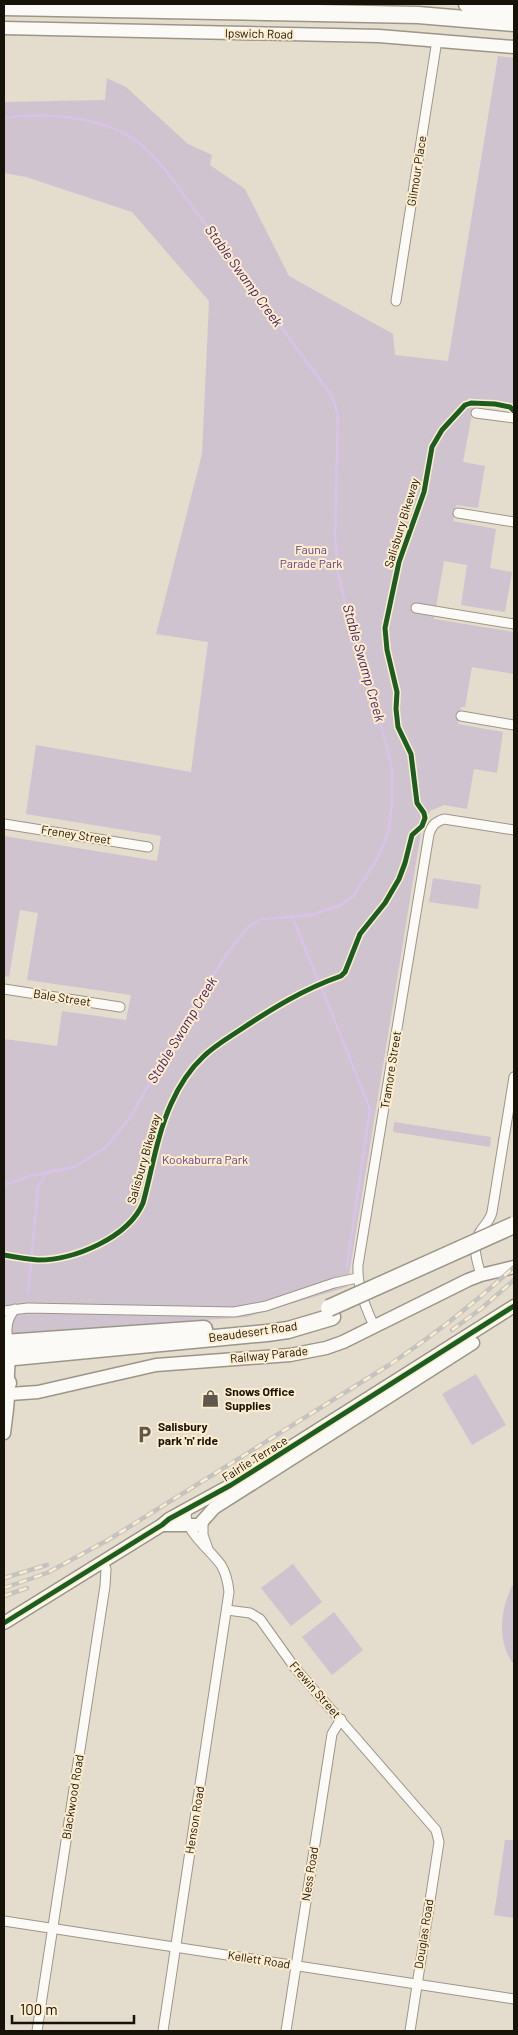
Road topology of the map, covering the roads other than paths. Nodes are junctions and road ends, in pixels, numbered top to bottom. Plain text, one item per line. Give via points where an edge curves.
1 (467, 4) edge
2 (4, 7) edge
3 (62, 8) junction
4 (514, 10) edge
5 (4, 13) edge
6 (514, 23) edge
7 (4, 28) edge
8 (438, 40) junction
9 (514, 47) edge
10 (396, 301) dead end
11 (476, 413) dead end
12 (514, 418) edge
13 (458, 513) dead end
14 (514, 522) edge
15 (416, 608) dead end
16 (514, 624) edge
17 (461, 716) dead end
18 (514, 724) edge
19 (4, 824) edge
20 (514, 830) edge
21 (148, 847) dead end
22 (4, 988) edge
23 (120, 1007) dead end
24 (514, 1077) edge
25 (514, 1225) edge
26 (514, 1234) edge
27 (514, 1267) edge
28 (481, 1275) junction
29 (357, 1278) junction
30 (514, 1306) edge
31 (15, 1309) junction
32 (4, 1311) edge
33 (330, 1313) junction
34 (514, 1315) edge
35 (374, 1326) junction
36 (10, 1350) edge
37 (7, 1385) edge
38 (4, 1433) edge
39 (187, 1510) junction
40 (203, 1523) junction
41 (162, 1525) junction
42 (189, 1526) junction
43 (208, 1549) junction
44 (103, 1563) junction
45 (227, 1610) junction
46 (4, 1623) edge
47 (340, 1719) junction
48 (438, 1836) joint
49 (4, 1921) edge
50 (53, 1929) junction
51 (176, 1947) junction
52 (296, 1965) junction
53 (417, 1984) junction
54 (514, 1999) edge
55 (37, 2031) edge
56 (163, 2031) edge
57 (286, 2031) edge
58 (410, 2031) edge

1 - 4 highway
2 - 3 highway
3 - 5 highway
3 - 6 highway via 418,15
7 - 8 street, Ipswich Road
8 - 9 street, Ipswich Road
8 - 10 street, Gilmour Place
11 - 12 street
13 - 14 street
15 - 16 street
17 - 18 street
19 - 21 street, Freney Street
20 - 29 street, Tramore Street via 444,819 431,827
22 - 23 street, Bale Street
24 - 28 street via 492,1212 476,1243
25 - 33 highway, Beaudesert Road, bridge
26 - 33 highway, Beaudesert Road
27 - 28 street, Railway Parade
28 - 35 street, Railway Parade
29 - 31 street, Beaudesert Road via 273,1304 234,1312
29 - 35 street, Tramore Street
30 - 39 street, Fairlie Terrace via 232,1485
31 - 32 street, Beaudesert Road
31 - 36 street via 7,1320
33 - 36 highway, Beaudesert Road via 260,1324
34 - 40 street, Fairlie Terrace via 214,1508
35 - 37 street, Railway Parade via 343,1342 309,1352 156,1365 38,1392
36 - 37 street
37 - 38 street
39 - 41 street, Fairlie Terrace
39 - 42 street via 185,1516
40 - 42 street
40 - 43 street
41 - 42 street
41 - 44 street, Fairlie Terrace
42 - 43 street
43 - 45 street via 221,1565 228,1582
44 - 46 street, Fairlie Terrace
44 - 50 street, Blackwood Road via 105,1586
45 - 47 street, Frewin Street via 250,1613 260,1619 295,1668
45 - 51 street, Henson Road
47 - 48 street, Frewin Street via 433,1826
47 - 52 street, Ness Road via 332,1734
48 - 53 street, Douglas Road
49 - 50 street, Kellett Road
50 - 51 street, Kellett Road
50 - 55 street, Blackwood Road
51 - 52 street, Kellett Road
51 - 56 street, Henson Road
52 - 53 street, Kellett Road
52 - 57 street, Ness Road
53 - 54 street, Kellett Road
53 - 58 street, Douglas Road

